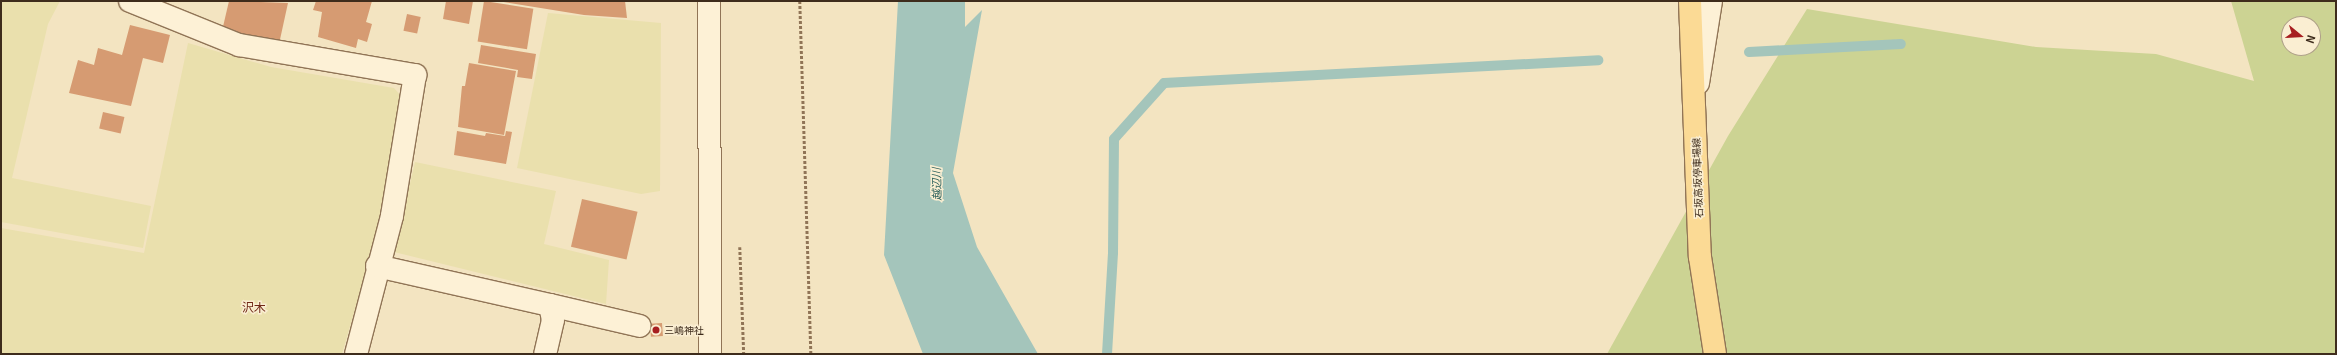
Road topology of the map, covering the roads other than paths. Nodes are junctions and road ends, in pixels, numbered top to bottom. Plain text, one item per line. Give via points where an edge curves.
1 (130, 1) edge
2 (709, 1) edge
3 (1690, 1) edge
4 (1711, 1) edge
5 (1694, 109) junction
6 (378, 266) junction
7 (550, 305) junction
8 (640, 326) dead end
9 (356, 354) edge
10 (545, 354) edge
11 (710, 354) edge
12 (1715, 354) edge

1 - 6 street via 240,45 415,75 392,216
2 - 11 street
3 - 5 main road, 石坂高坂停車場線
4 - 5 street
5 - 12 main road, 石坂高坂停車場線 via 1700,257
6 - 7 street
6 - 9 street
7 - 8 street
7 - 10 street via 553,320

